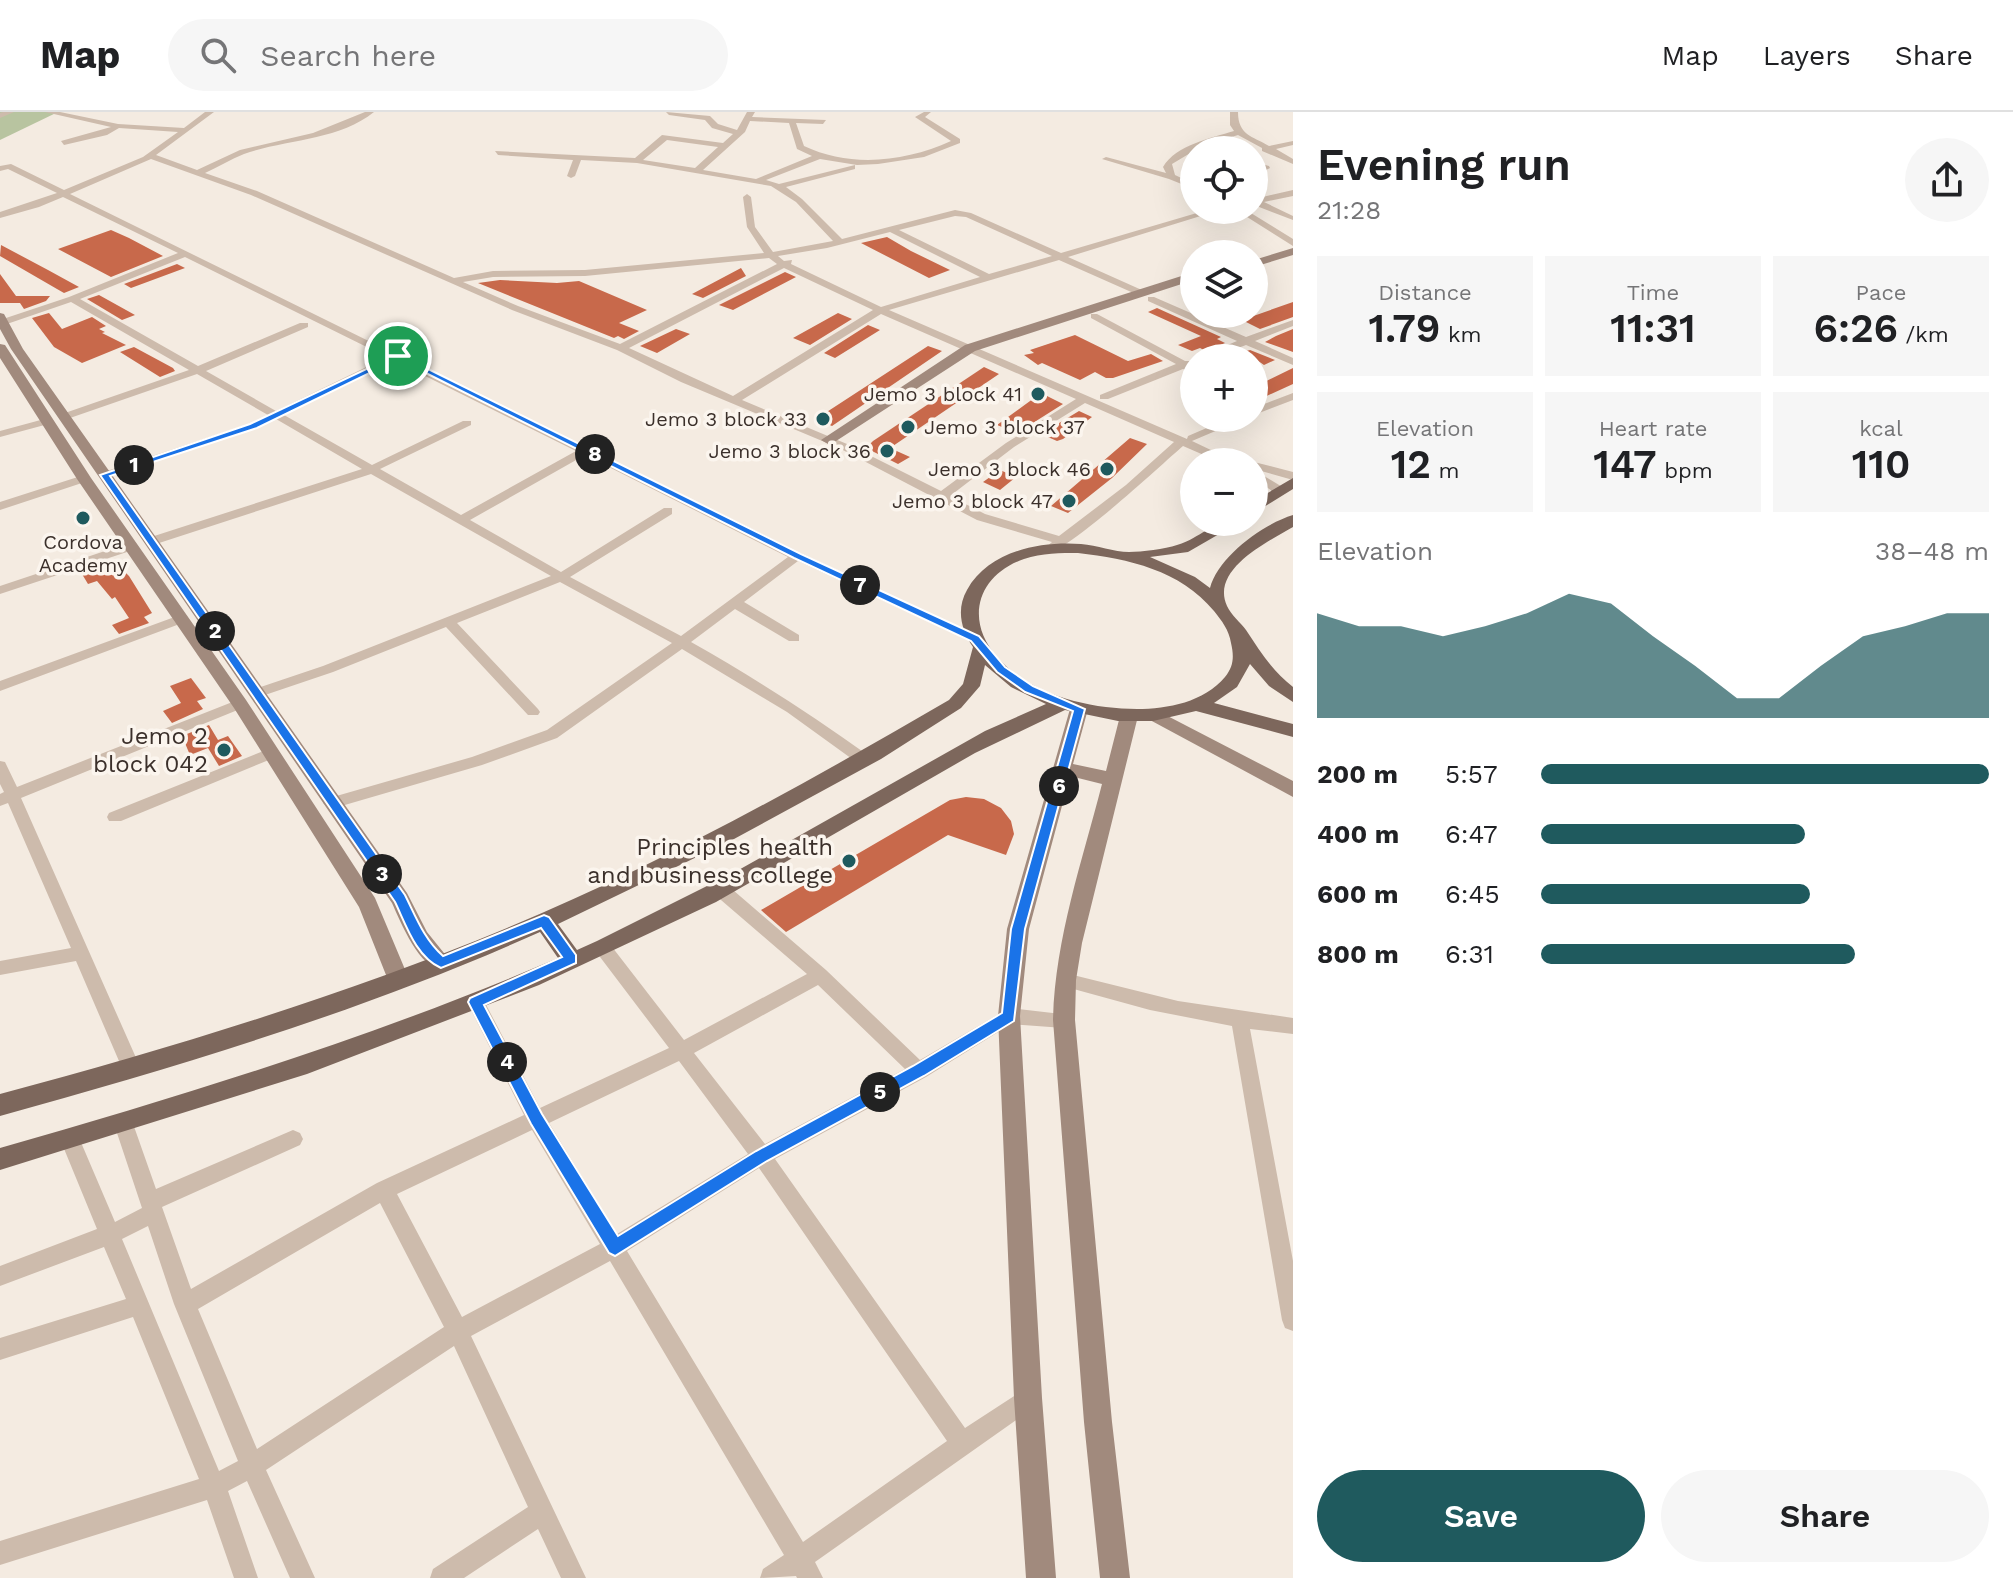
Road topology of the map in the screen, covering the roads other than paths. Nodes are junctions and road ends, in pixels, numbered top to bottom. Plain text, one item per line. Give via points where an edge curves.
1 (10, 112) edge
2 (49, 112) edge
3 (210, 112) edge
4 (370, 112) edge
5 (1234, 112) edge
6 (669, 113) edge
7 (928, 113) edge
8 (750, 115) edge
9 (0, 116) edge
10 (792, 121) junction
11 (823, 122) dead end
12 (118, 126) junction
13 (187, 130) junction
14 (1239, 132) junction
15 (739, 133) junction
16 (1226, 136) edge
17 (1245, 136) edge
18 (64, 143) dead end
19 (1293, 143) edge
20 (725, 146) junction
21 (1268, 148) edge
22 (1268, 150) edge
23 (498, 153) dead end
24 (150, 156) junction
25 (820, 156) junction
26 (1180, 156) edge
27 (578, 157) junction
28 (1106, 159) dead end
29 (637, 161) junction
30 (875, 162) junction
31 (1293, 162) edge
32 (0, 169) edge
33 (698, 170) junction
34 (200, 172) junction
35 (571, 176) dead end
36 (1172, 177) junction
37 (757, 181) junction
38 (1180, 181) edge
39 (780, 186) junction
40 (63, 193) junction
41 (1293, 193) edge
42 (747, 197) dead end
43 (1268, 200) edge
44 (1268, 206) edge
45 (0, 215) edge
46 (1291, 218) edge
47 (1180, 221) edge
48 (1262, 224) edge
49 (891, 229) junction
50 (840, 242) junction
51 (1293, 244) edge
52 (1293, 251) edge
53 (187, 253) junction
54 (1268, 253) edge
55 (771, 254) junction
56 (1268, 254) edge
57 (1062, 257) junction
58 (786, 263) junction
59 (989, 278) junction
60 (453, 280) junction
61 (1180, 282) edge
62 (1180, 288) edge
63 (1146, 296) junction
64 (72, 299) junction
65 (1123, 304) junction
66 (893, 306) junction
67 (880, 310) junction
68 (1094, 316) junction
69 (2, 319) edge
70 (1293, 323) edge
71 (304, 325) dead end
72 (1248, 341) junction
73 (1240, 344) edge
74 (621, 348) junction
75 (981, 348) junction
76 (7, 350) edge
77 (398, 356) junction
78 (1180, 359) edge
79 (1293, 362) edge
80 (1180, 369) edge
81 (196, 371) junction
82 (1064, 385) junction
83 (1293, 396) edge
84 (1104, 397) junction
85 (1085, 398) junction
86 (734, 400) junction
87 (1268, 404) edge
88 (276, 415) junction
89 (66, 416) junction
90 (48, 421) junction
91 (467, 423) dead end
92 (1151, 423) junction
93 (1204, 432) edge
94 (0, 434) edge
95 (1186, 439) junction
96 (828, 440) junction
97 (843, 446) junction
98 (1203, 448) edge
99 (1210, 448) edge
100 (586, 450) junction
101 (1268, 469) edge
102 (370, 470) junction
103 (105, 475) junction
104 (1293, 476) edge
105 (84, 479) junction
106 (1286, 486) edge
107 (942, 496) junction
108 (1268, 498) edge
109 (0, 506) edge
110 (668, 511) dead end
111 (137, 520) junction
112 (461, 520) junction
113 (1293, 520) edge
114 (116, 527) junction
115 (1206, 536) edge
116 (152, 541) junction
117 (1055, 545) junction
118 (129, 547) junction
119 (1126, 555) junction
120 (797, 556) junction
121 (561, 577) junction
122 (0, 590) edge
123 (734, 602) junction
124 (1218, 603) junction
125 (180, 619) junction
126 (449, 622) junction
127 (1238, 631) junction
128 (794, 638) dead end
129 (681, 641) junction
130 (978, 643) junction
131 (0, 686) edge
132 (257, 693) junction
133 (1293, 696) edge
134 (240, 704) junction
135 (1072, 706) junction
136 (1199, 706) junction
137 (533, 712) dead end
138 (1129, 716) junction
139 (1156, 716) junction
140 (1293, 731) edge
141 (271, 753) junction
142 (302, 760) junction
143 (864, 760) junction
144 (0, 766) edge
145 (1063, 768) junction
146 (282, 769) junction
147 (1111, 779) junction
148 (1293, 790) edge
149 (7, 797) edge
150 (331, 803) junction
151 (115, 817) dead end
152 (720, 889) junction
153 (544, 921) junction
154 (603, 948) junction
155 (81, 953) junction
156 (571, 959) junction
157 (441, 963) junction
158 (0, 968) edge
159 (820, 975) junction
160 (398, 979) junction
161 (1065, 980) junction
162 (476, 1002) junction
163 (1009, 1016) junction
164 (1064, 1020) junction
165 (1240, 1021) junction
166 (1293, 1026) edge
167 (682, 1051) junction
168 (132, 1069) junction
169 (919, 1071) junction
170 (0, 1105) edge
171 (536, 1119) junction
172 (124, 1124) junction
173 (70, 1139) junction
174 (293, 1139) dead end
175 (762, 1156) junction
176 (0, 1159) edge
177 (384, 1190) junction
178 (152, 1207) junction
179 (109, 1235) junction
180 (615, 1247) junction
181 (1, 1276) edge
182 (185, 1304) junction
183 (139, 1305) junction
184 (1293, 1320) edge
185 (458, 1331) junction
186 (0, 1349) edge
187 (1028, 1398) junction
188 (962, 1443) junction
189 (252, 1466) junction
190 (214, 1486) junction
191 (544, 1511) junction
192 (0, 1553) edge
193 (806, 1568) edge
194 (246, 1578) edge
195 (303, 1578) edge
196 (442, 1578) edge
197 (574, 1578) edge
198 (772, 1578) edge
199 (1041, 1578) edge
200 (1115, 1578) edge

1 - 9 street
2 - 12 street
3 - 13 street
4 - 34 street via 333,129 243,152
5 - 14 street
6 - 15 street via 707,118
7 - 30 street via 919,117 955,142
8 - 10 street
8 - 15 street
10 - 11 street
10 - 25 street via 800,147
12 - 13 street
12 - 18 street
13 - 24 street
14 - 16 street
14 - 17 street
15 - 20 street
19 - 21 street
20 - 29 street via 665,137
20 - 33 street
22 - 31 street
23 - 27 street
24 - 34 street
24 - 40 street
25 - 30 street
25 - 37 street
26 - 36 street via 1167,167
27 - 29 street
27 - 35 street
28 - 36 street
29 - 33 street
30 - 39 street
32 - 40 street via 8,166
33 - 37 street
34 - 60 street
36 - 38 street
37 - 39 street
39 - 50 street
40 - 45 street
40 - 53 street
41 - 43 street
42 - 55 street via 750,230
44 - 46 street
47 - 57 street
48 - 51 street
49 - 50 street
49 - 57 street via 962,214
49 - 59 street
50 - 55 street
51 - 54 street
52 - 56 street
53 - 64 street
53 - 77 street
55 - 58 street
55 - 60 street
57 - 59 street
57 - 63 street
58 - 66 street
58 - 67 street
58 - 74 street
59 - 66 street
60 - 74 street
61 - 63 street
62 - 63 street
63 - 65 street
63 - 72 street
64 - 69 street
64 - 81 street
65 - 68 street
65 - 75 street
66 - 67 street
66 - 75 street
67 - 75 street
67 - 86 street
68 - 75 street
68 - 78 street
69 - 76 street
70 - 72 street
71 - 81 street
72 - 73 street
72 - 79 street
74 - 86 street
75 - 82 street
75 - 96 street
75 - 97 street
76 - 89 street
76 - 90 street
77 - 88 street
77 - 100 street
80 - 84 street
81 - 88 street
81 - 89 street
82 - 84 street
82 - 85 street
83 - 87 street
84 - 92 street
85 - 92 street
85 - 107 street
86 - 96 street
88 - 102 street
88 - 103 street
89 - 103 street
90 - 94 street
90 - 105 street
91 - 102 street
92 - 95 street
93 - 95 street
95 - 98 street
95 - 99 street
95 - 117 street
96 - 97 street
97 - 107 street
100 - 112 street
100 - 120 street
101 - 104 street
102 - 112 street
102 - 116 street
103 - 111 street
105 - 109 street
105 - 114 street
106 - 108 main road
107 - 117 street
110 - 121 street
111 - 114 street
111 - 116 street
112 - 121 street
113 - 124 main road via 1226,568 1218,584
114 - 118 street
115 - 119 main road via 1182,549
116 - 132 street
117 - 119 main road
117 - 130 main road via 1009,560 981,580 969,607
118 - 122 street
118 - 125 street
119 - 124 main road via 1178,574
120 - 123 street
120 - 130 street
121 - 126 street
121 - 129 street
123 - 128 street
123 - 129 street
124 - 127 main road
125 - 131 street
125 - 134 street
126 - 132 street
126 - 137 street
127 - 133 main road via 1270,677
127 - 136 main road via 1242,660 1229,686
129 - 143 street
129 - 150 street via 622,687 536,742
130 - 135 main road via 1001,670 1029,689
130 - 143 main road via 971,686 955,704
132 - 142 street
134 - 141 street
134 - 149 street
135 - 138 main road
135 - 145 street
135 - 152 main road via 1002,729
136 - 139 main road
136 - 140 main road
138 - 139 main road
138 - 147 street
139 - 148 street
141 - 146 street
141 - 151 street
142 - 146 street
142 - 150 street
143 - 153 main road via 689,853
144 - 149 street
145 - 147 street
145 - 163 street via 1018,929
146 - 160 street via 368,904
147 - 161 street
149 - 155 street
150 - 157 street
152 - 154 main road
152 - 159 street
153 - 156 main road
153 - 157 main road
154 - 156 main road
154 - 167 street
155 - 158 street
155 - 168 street
156 - 162 main road
157 - 160 main road
159 - 167 street
159 - 169 street
160 - 168 main road
161 - 164 street
161 - 165 street via 1149,1004
162 - 171 street
162 - 172 main road
163 - 164 street
163 - 169 street
163 - 187 street
164 - 200 street
165 - 166 street
165 - 184 street
167 - 171 street
167 - 175 street
168 - 170 main road
169 - 175 street
171 - 177 street
171 - 180 street
172 - 173 main road
172 - 178 street
173 - 176 main road
173 - 179 street
174 - 178 street
175 - 180 street
175 - 188 street
177 - 182 street
177 - 185 street
178 - 179 street
178 - 182 street
179 - 181 street
179 - 183 street
180 - 185 street
180 - 193 street
182 - 189 street
183 - 186 street
183 - 190 street
185 - 189 street
185 - 191 street
187 - 188 street
187 - 199 street
188 - 193 street
189 - 190 street
189 - 195 street
190 - 192 street
190 - 194 street
191 - 196 street
191 - 197 street
193 - 198 street

